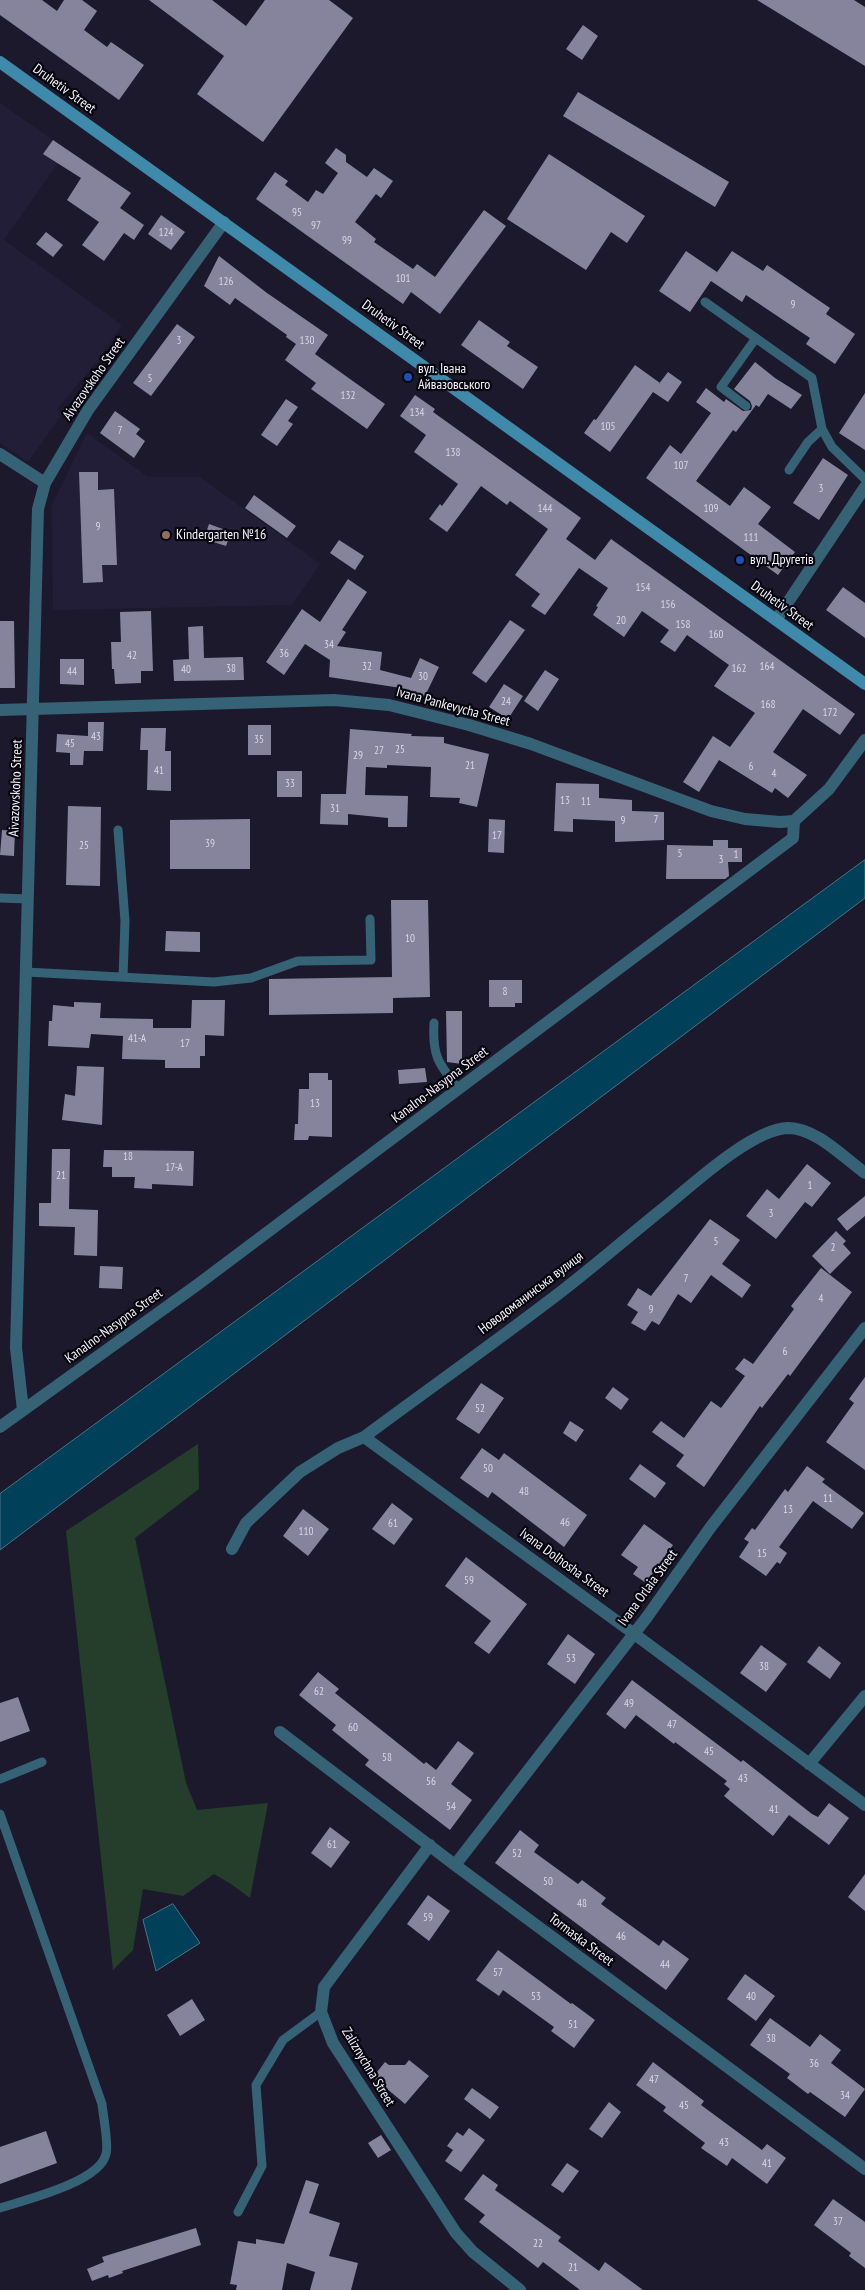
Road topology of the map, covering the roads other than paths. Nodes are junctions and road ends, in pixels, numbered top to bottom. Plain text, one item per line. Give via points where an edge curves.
1 (0, 62) edge
2 (224, 222) junction
3 (705, 302) dead end
4 (756, 338) junction
5 (746, 406) dead end
6 (822, 429) junction
7 (0, 454) edge
8 (789, 470) dead end
9 (865, 479) edge
10 (45, 483) junction
11 (865, 487) edge
12 (776, 620) junction
13 (865, 684) edge
14 (34, 709) junction
15 (0, 710) edge
16 (865, 740) edge
17 (794, 821) junction
18 (118, 830) dead end
19 (0, 898) edge
20 (28, 899) junction
21 (370, 919) dead end
22 (26, 972) junction
23 (123, 977) junction
24 (434, 1023) dead end
25 (459, 1090) junction
26 (865, 1173) edge
27 (865, 1328) edge
28 (22, 1410) junction
29 (0, 1427) edge
30 (364, 1437) junction
31 (232, 1549) dead end
32 (634, 1633) junction
33 (865, 1696) edge
34 (280, 1732) dead end
35 (42, 1762) dead end
36 (809, 1764) junction
37 (0, 1778) edge
38 (865, 1805) edge
39 (0, 1814) edge
40 (430, 1845) junction
41 (454, 1865) junction
42 (321, 2012) junction
43 (865, 2170) edge
44 (0, 2208) edge
45 (238, 2212) dead end
46 (520, 2290) edge

1 - 2 main road, Druhetiv Street
2 - 10 street, Aivazovskoho Street via 88,410
2 - 12 main road, Druhetiv Street
3 - 4 lane
4 - 5 lane via 721,387
4 - 6 lane via 812,378
6 - 8 lane via 808,442
6 - 9 lane via 832,447
7 - 10 street
10 - 14 street, Aivazovskoho Street via 38,509
11 - 12 street
12 - 13 main road, Druhetiv Street
14 - 15 street, Ivana Pankevycha Street
14 - 17 street, Ivana Pankevycha Street via 334,700 388,705 428,713 531,744 711,811 745,819
14 - 20 street, Aivazovskoho Street
16 - 17 street, Kanalno-Nasypna Street via 829,789
17 - 25 street, Kanalno-Nasypna Street via 793,838
18 - 23 lane via 125,921
19 - 20 lane
20 - 22 street, Aivazovskoho Street
21 - 23 lane via 371,960 298,960 251,978 214,982
22 - 23 lane
22 - 28 street, Aivazovskoho Street via 16,1348
24 - 25 lane via 436,1058
25 - 28 street, Kanalno-Nasypna Street via 197,1285
26 - 30 street, Новодоманинська вулиця via 818,1138 801,1130 788,1128 759,1137 720,1162 562,1290
27 - 32 street, Ivana Orlaia Street via 710,1528
28 - 29 street, Kanalno-Nasypna Street
30 - 31 street, Новодоманинська вулиця via 338,1448 300,1472 246,1523
30 - 32 street, Ivana Dolhosha Street
32 - 36 street, Ivana Dolhosha Street
32 - 41 street, Ivana Orlaia Street
33 - 36 street
34 - 40 street, Tormaska Street
35 - 37 lane
36 - 38 street, Ivana Dolhosha Street
39 - 44 lane via 102,2104 106,2154 95,2171 52,2193
40 - 41 street, Tormaska Street
40 - 42 street, Zaliznychna Street via 324,1987
41 - 43 street, Tormaska Street
42 - 45 lane via 283,2040 256,2085 262,2166
42 - 46 street, Zaliznychna Street via 333,2043 456,2233 473,2252

